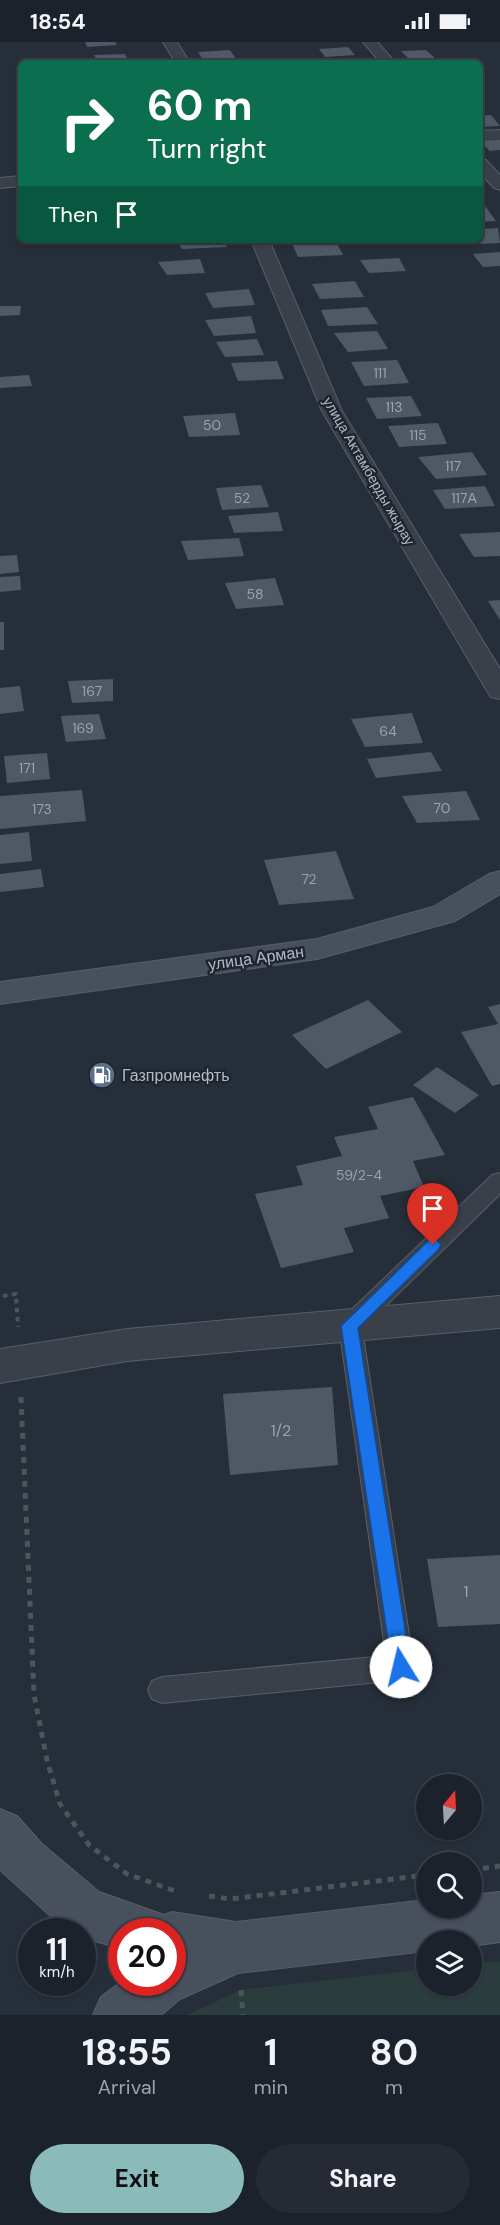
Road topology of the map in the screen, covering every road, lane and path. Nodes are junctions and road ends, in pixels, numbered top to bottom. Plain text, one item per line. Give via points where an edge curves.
1 (170, 42) edge
2 (370, 42) edge
3 (181, 60) edge
4 (386, 60) edge
5 (500, 135) edge
6 (483, 136) edge
7 (483, 166) edge
8 (18, 181) edge
9 (0, 183) edge
10 (500, 185) edge
11 (261, 243) edge
12 (500, 691) edge
13 (500, 881) edge
14 (0, 993) edge
15 (500, 1181) edge
16 (3, 1296) dead end
17 (500, 1312) edge
18 (350, 1326) junction
19 (10, 1364) edge
20 (162, 1690) dead end
21 (0, 1833) edge
22 (500, 1866) edge
23 (482, 1868) edge
24 (416, 1876) edge
25 (199, 1895) dead end
26 (180, 1916) edge
27 (500, 1917) edge
28 (108, 1920) edge
29 (239, 1969) junction
30 (186, 1975) edge
31 (141, 1996) edge
32 (119, 2015) edge
33 (243, 2015) edge

1 - 3 street
2 - 4 street
5 - 6 street
7 - 10 street
8 - 9 street
11 - 12 street, улица Актамберды жырау via 332,411
13 - 14 street, улица Арман via 444,914 317,949
15 - 18 lane
16 - 19 path via 16,1294
17 - 18 street
18 - 19 street via 127,1345
18 - 20 lane via 401,1667
19 - 26 path via 34,1695 60,1804 89,1845 127,1874 177,1892
21 - 28 street via 25,1861 84,1912
22 - 23 path
24 - 25 path via 231,1899
26 - 29 street
27 - 29 street
29 - 30 street
29 - 33 path
31 - 32 street

